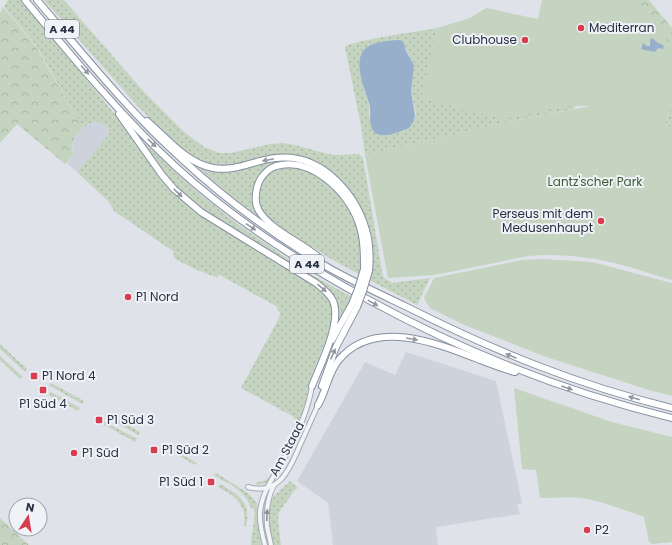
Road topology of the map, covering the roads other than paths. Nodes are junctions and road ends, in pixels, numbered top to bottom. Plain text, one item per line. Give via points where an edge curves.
1 (25, 0) edge
2 (37, 0) edge
3 (115, 105) junction
4 (132, 111) junction
5 (330, 268) junction
6 (366, 270) junction
7 (354, 306) junction
8 (327, 347) junction
9 (531, 375) junction
10 (312, 386) joint
11 (318, 405) junction
12 (672, 408) edge
13 (672, 418) edge
14 (274, 485) junction
15 (248, 487) dead end
16 (267, 488) junction
17 (265, 545) edge
18 (271, 545) edge

1 -> 3 highway, A 44
2 - 4 highway, A 44
3 -> 8 highway via 162,175 187,201 327,292 335,308 336,318
3 -> 9 highway, A 44 via 143,135 204,191 245,224 289,253 335,282 405,320
4 - 5 highway, A 44 via 182,160 231,202 293,246
6 -> 4 highway via 370,260 368,239 358,208 341,185 322,169 285,158 268,159 238,168 213,168 185,154
5 - 6 highway via 307,248 268,222 258,210 255,194 257,185 262,176 274,167 289,164 306,168 323,176 338,190 358,221 364,244
12 -> 5 highway, A 44 via 606,390 535,366 450,329
6 - 7 highway, bridge via 364,291
7 - 8 highway
11 -> 7 highway via 330,361
8 - 10 highway
11 -> 9 highway via 334,367 346,352 362,342 384,336 432,343 511,371
9 -> 13 highway, A 44 via 596,397
10 - 16 street, Am Staad via 297,434
11 - 14 street, Am Staad via 286,473
14 - 16 street, Am Staad
18 -> 14 street, Am Staad via 267,515
15 - 16 street, Am Staad
16 - 17 street, Am Staad via 260,513

